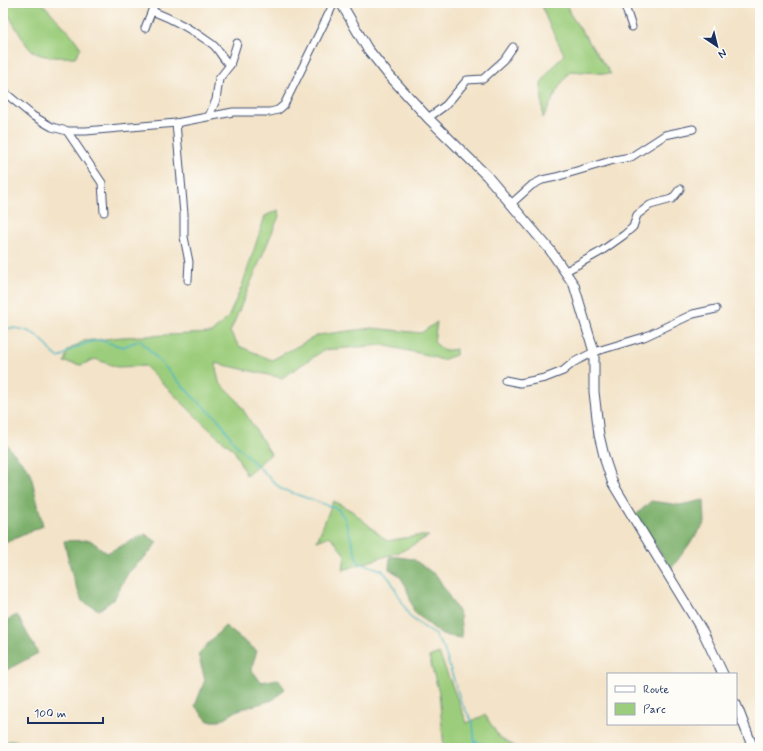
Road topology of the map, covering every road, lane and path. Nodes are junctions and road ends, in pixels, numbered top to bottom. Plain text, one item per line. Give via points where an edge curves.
1 (155, 3) edge
2 (334, 3) edge
3 (341, 3) edge
4 (624, 3) edge
5 (152, 11) junction
6 (632, 27) dead end
7 (145, 28) dead end
8 (237, 43) dead end
9 (514, 47) dead end
10 (230, 65) junction
11 (3, 91) edge
12 (209, 116) junction
13 (428, 118) junction
14 (176, 123) junction
15 (693, 130) dead end
16 (67, 131) junction
17 (680, 190) dead end
18 (511, 204) junction
19 (104, 212) dead end
20 (566, 271) junction
21 (188, 280) dead end
22 (716, 309) dead end
23 (594, 352) junction
24 (505, 380) dead end
25 (723, 673) edge
26 (737, 706) edge
27 (754, 748) edge

1 - 5 street
2 - 12 street via 284,104 278,110
3 - 13 main road via 367,48
4 - 6 street
5 - 7 street
5 - 10 street via 175,20 213,45
8 - 10 street
9 - 13 street via 483,79 467,80 446,105
10 - 12 street via 219,79 216,100
11 - 16 street via 33,116 52,127
12 - 14 street
13 - 18 main road via 487,176
14 - 16 street
14 - 21 street via 184,237 189,262
15 - 18 street via 666,135 631,157 542,180 532,185
16 - 19 street via 102,183
17 - 20 street via 672,199 650,205 637,215 633,227 624,235
18 - 20 main road
20 - 23 main road via 574,285
22 - 23 street via 693,314 644,337
23 - 24 street via 563,371 545,378 520,383
23 - 25 main road via 594,392 599,435 613,484 703,632
26 - 27 main road

